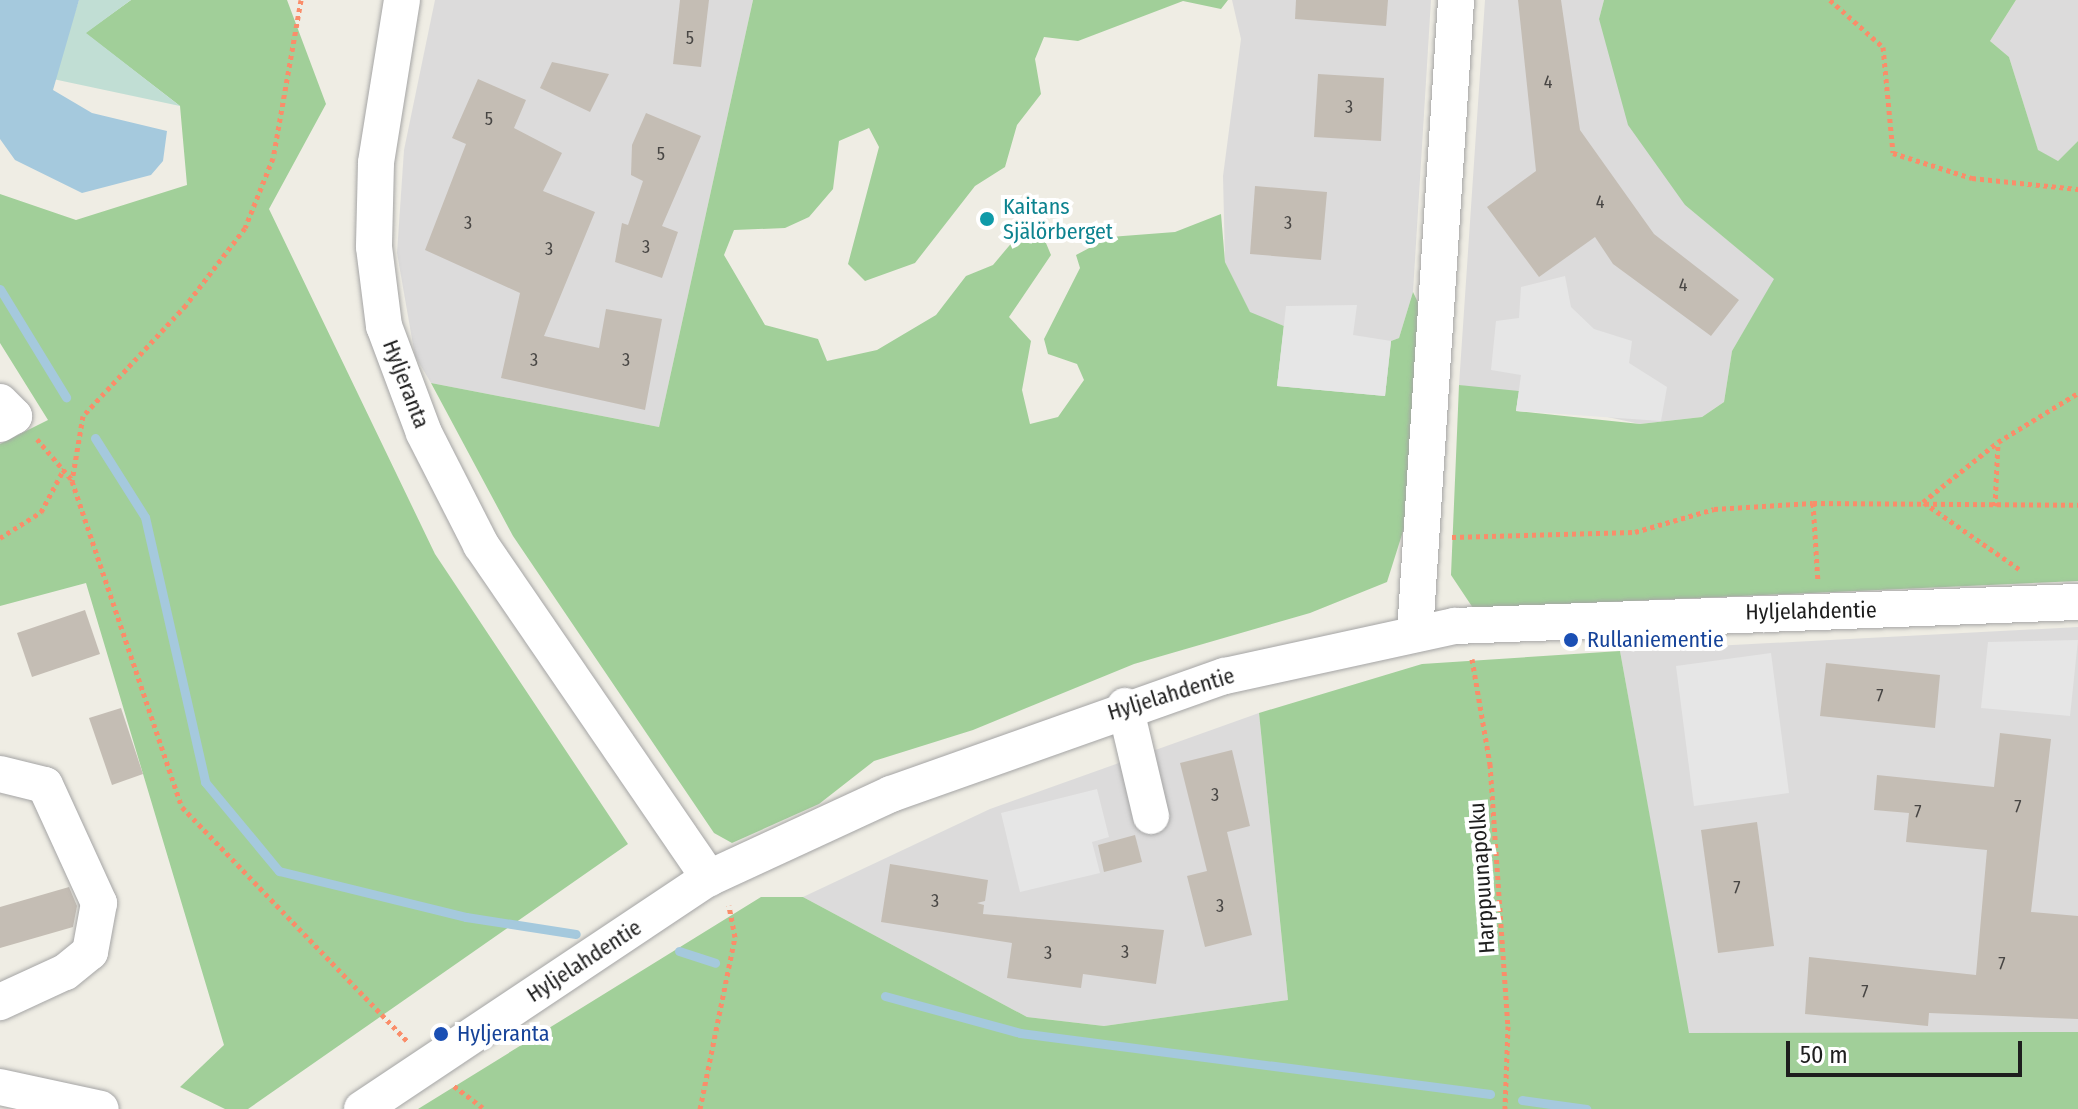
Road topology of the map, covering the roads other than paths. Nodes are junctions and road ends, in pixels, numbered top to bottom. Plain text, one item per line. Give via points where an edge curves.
1 (402, 0) edge
2 (1456, 0) edge
3 (2078, 602) edge
4 (1415, 633) junction
5 (1125, 706) junction
6 (0, 774) edge
7 (1151, 816) dead end
8 (711, 892) junction
9 (0, 1002) edge
10 (0, 1087) edge
11 (101, 1109) edge
12 (362, 1109) edge

1 - 8 street, Hyljeranta via 376,163 374,247 384,326 424,433 481,545
2 - 4 street
3 - 4 street, Hyljelahdentie
4 - 5 street, Hyljelahdentie
5 - 7 street
5 - 8 street, Hyljelahdentie via 891,794
6 - 9 street via 45,785 99,903 90,952 65,972
8 - 12 street, Hyljelahdentie
10 - 11 street

